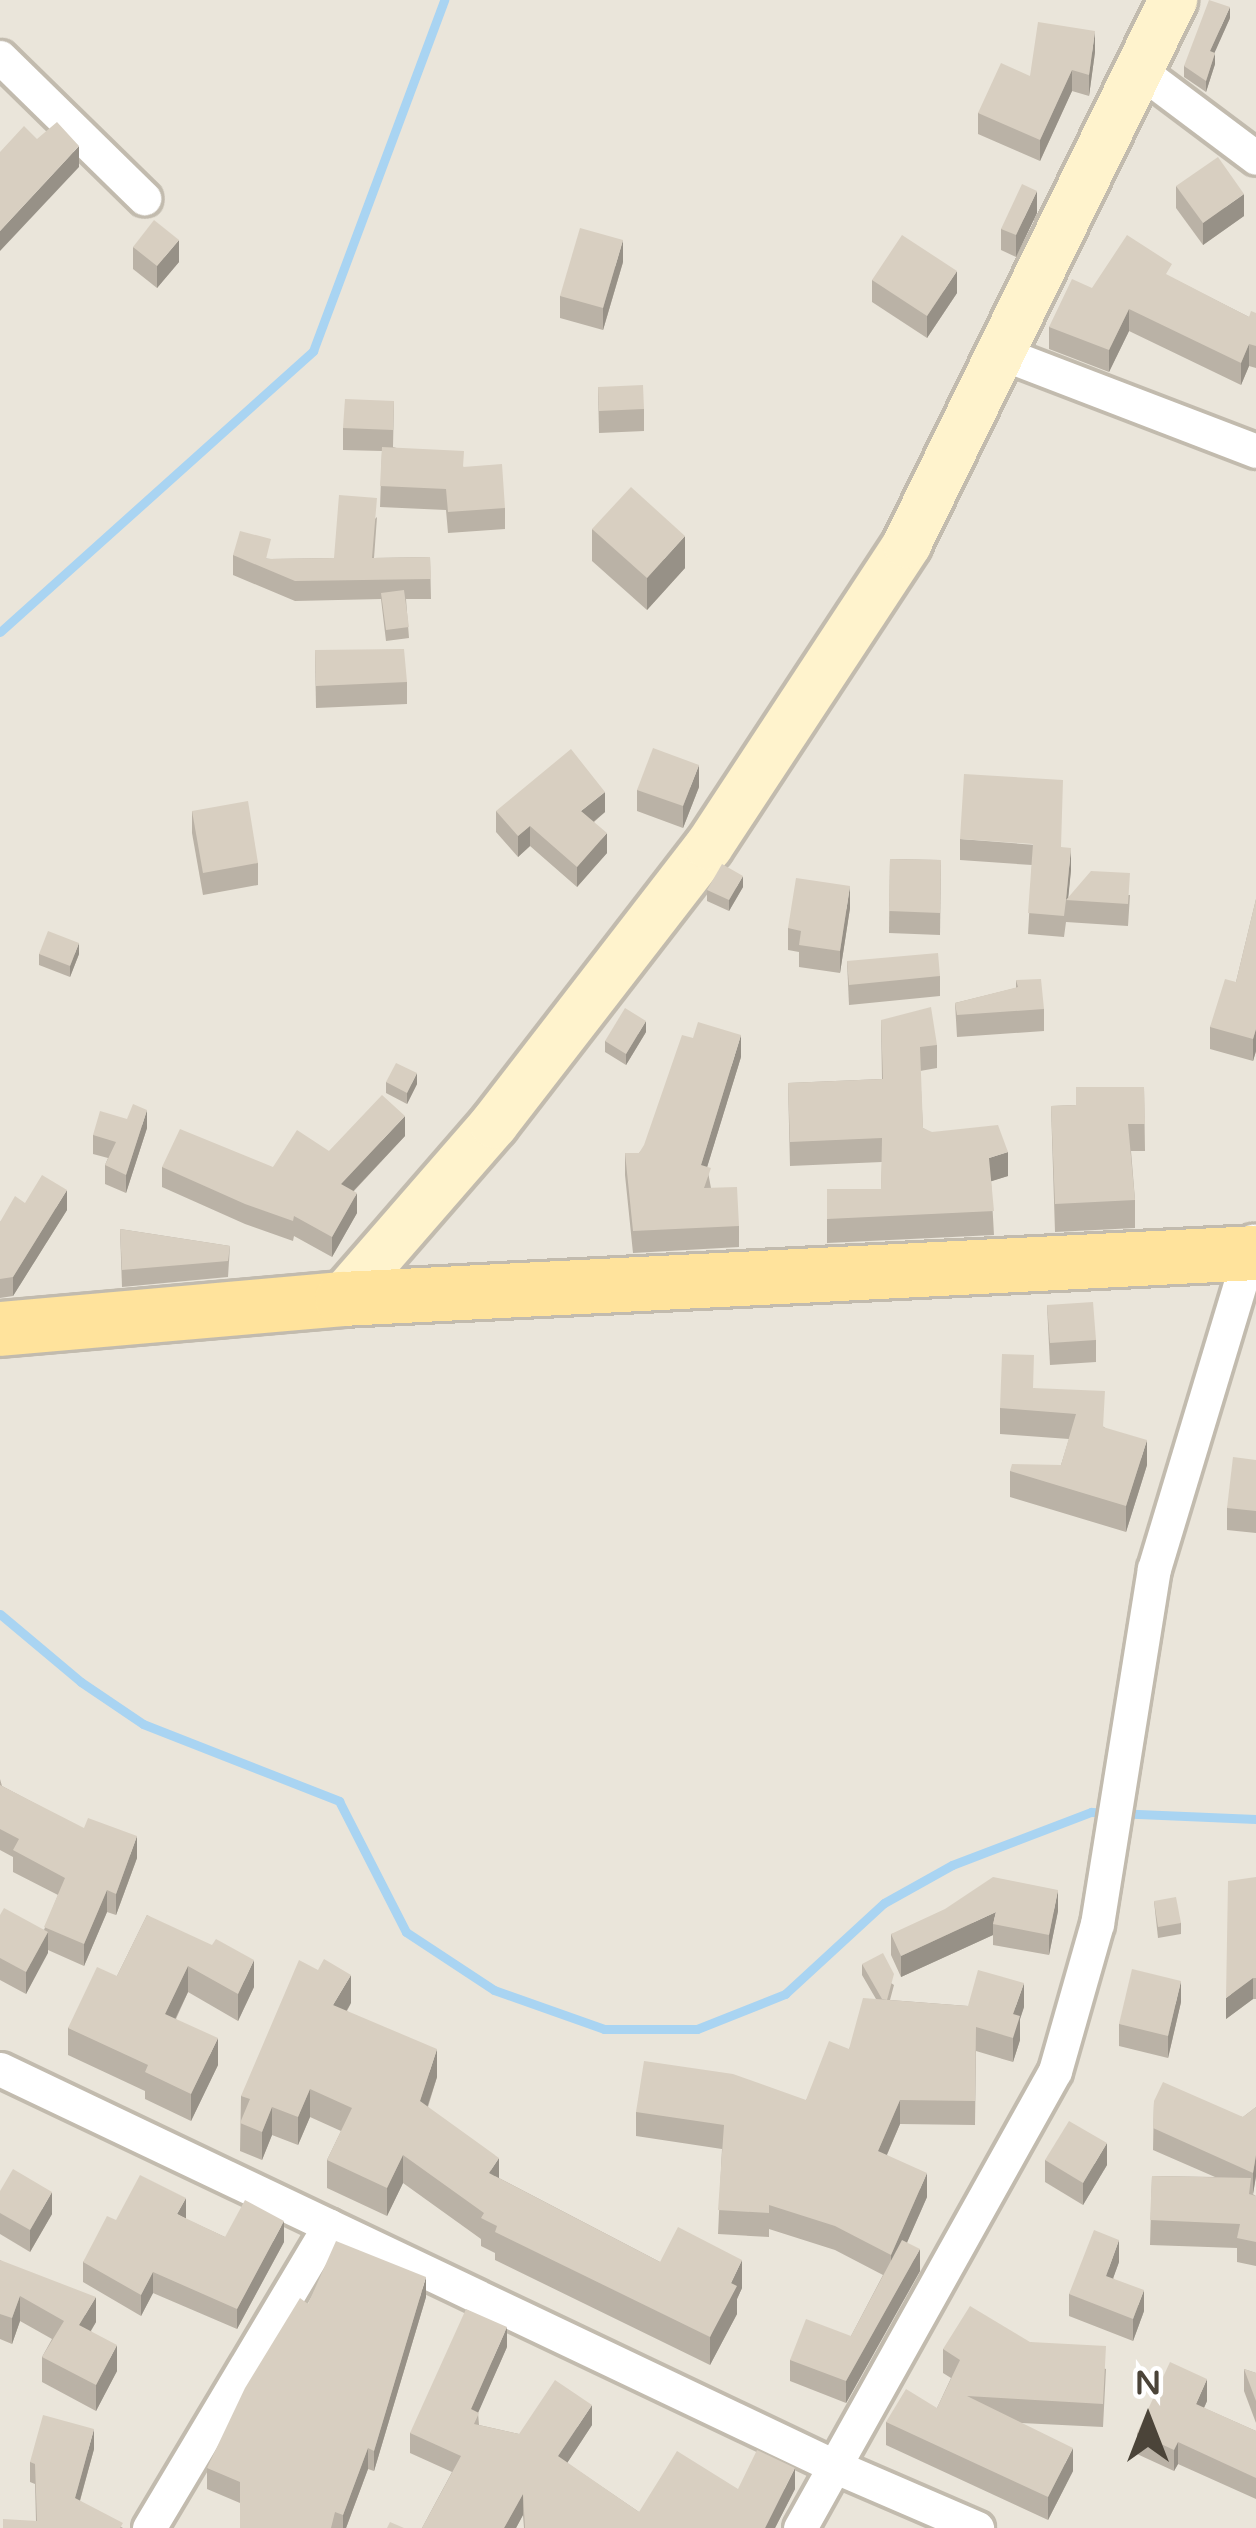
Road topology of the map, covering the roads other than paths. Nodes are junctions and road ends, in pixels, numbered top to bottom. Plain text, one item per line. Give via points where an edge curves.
1 (1173, 0) edge
2 (0, 56) edge
3 (1139, 70) junction
4 (1256, 158) edge
5 (144, 198) dead end
6 (1001, 353) junction
7 (1256, 451) edge
8 (1253, 1247) edge
9 (342, 1299) junction
10 (0, 1329) edge
11 (0, 2068) edge
12 (329, 2226) junction
13 (834, 2466) junction
14 (149, 2528) edge
15 (800, 2528) edge
16 (976, 2528) edge

1 - 3 street
2 - 5 street
3 - 4 street
3 - 6 street
6 - 7 street
6 - 9 street via 908,544 710,846 494,1124
8 - 9 main road
8 - 13 street via 1154,1569 1097,1924 1054,2072
9 - 10 main road
11 - 12 street
12 - 13 street
12 - 14 street
13 - 15 street
13 - 16 street

